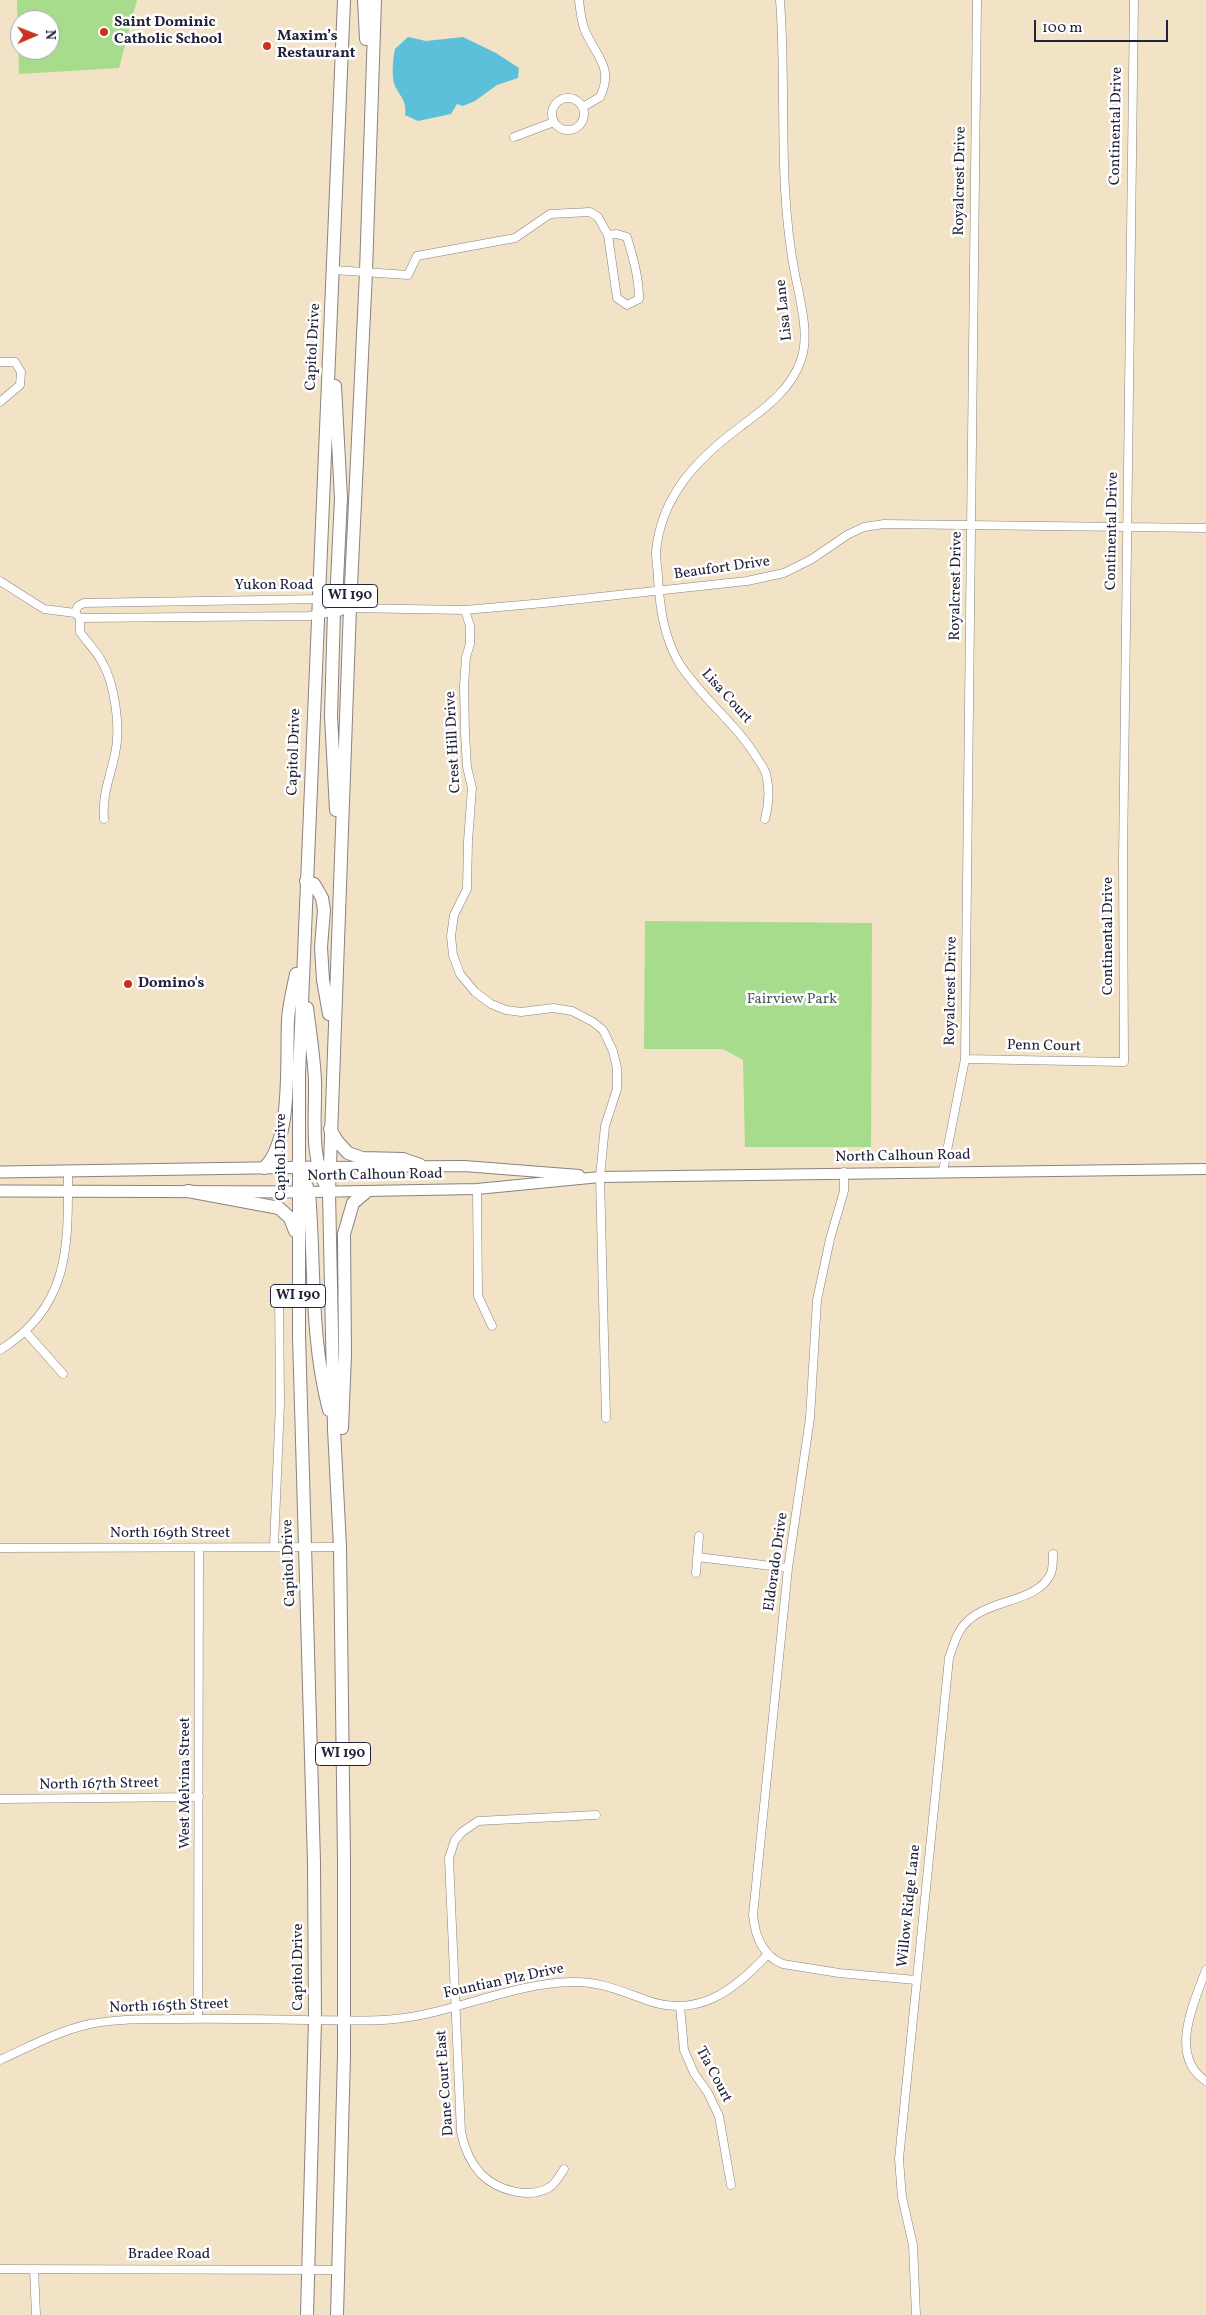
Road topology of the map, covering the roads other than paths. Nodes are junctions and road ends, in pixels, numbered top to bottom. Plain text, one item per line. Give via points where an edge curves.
1 (344, 0) edge
2 (364, 0) edge
3 (374, 0) edge
4 (579, 0) edge
5 (780, 0) edge
6 (977, 0) edge
7 (1134, 0) edge
8 (371, 99) junction
9 (582, 107) junction
10 (554, 122) junction
11 (514, 137) dead end
12 (608, 235) junction
13 (334, 270) junction
14 (366, 272) junction
15 (331, 326) junction
16 (0, 362) edge
17 (0, 402) edge
18 (971, 526) junction
19 (1127, 527) junction
20 (1206, 528) edge
21 (1, 584) edge
22 (659, 591) junction
23 (334, 605) junction
24 (465, 610) junction
25 (318, 615) junction
26 (77, 616) junction
27 (104, 819) dead end
28 (765, 819) dead end
29 (306, 881) junction
30 (304, 932) junction
31 (303, 968) junction
32 (333, 1038) junction
33 (965, 1059) junction
34 (1124, 1062) joint
35 (330, 1129) junction
36 (420, 1165) junction
37 (324, 1167) junction
38 (264, 1168) junction
39 (298, 1168) junction
40 (1206, 1169) edge
41 (943, 1171) junction
42 (0, 1172) edge
43 (68, 1172) junction
44 (844, 1172) junction
45 (600, 1177) junction
46 (477, 1189) junction
47 (0, 1191) edge
48 (68, 1191) junction
49 (188, 1191) junction
50 (304, 1192) junction
51 (329, 1192) junction
52 (365, 1193) junction
53 (298, 1243) junction
54 (279, 1292) dead end
55 (492, 1326) dead end
56 (25, 1330) junction
57 (0, 1350) edge
58 (63, 1374) dead end
59 (606, 1418) dead end
60 (334, 1429) junction
61 (339, 1498) junction
62 (699, 1536) dead end
63 (274, 1546) junction
64 (340, 1547) junction
65 (0, 1548) edge
66 (199, 1548) junction
67 (306, 1548) junction
68 (1054, 1554) dead end
69 (697, 1557) junction
70 (788, 1568) junction
71 (696, 1573) dead end
72 (199, 1797) junction
73 (0, 1799) edge
74 (596, 1815) dead end
75 (768, 1954) junction
76 (1206, 1970) edge
77 (916, 1980) junction
78 (456, 2006) junction
79 (680, 2006) junction
80 (198, 2018) junction
81 (315, 2020) junction
82 (344, 2020) junction
83 (0, 2060) edge
84 (1206, 2081) edge
85 (564, 2169) dead end
86 (732, 2185) dead end
87 (0, 2269) edge
88 (34, 2269) junction
89 (308, 2269) junction
90 (339, 2270) junction
91 (36, 2315) edge
92 (307, 2315) edge
93 (337, 2315) edge
94 (916, 2315) edge

1 - 13 main road, Capitol Drive / WI 190
2 - 8 main road
3 - 8 main road, Capitol Drive / WI 190
4 - 9 street via 583,26 604,63 606,78 600,97
5 - 22 street, Lisa Lane via 783,180 804,333 802,359 793,377 773,402 703,456 681,481 665,511 656,552
6 - 18 street, Royalcrest Drive
7 - 19 street, Continental Drive
8 - 14 main road, Capitol Drive / WI 190
9 - 10 street via 584,118 573,129 562,129
9 - 10 street via 571,98 561,100 554,107
10 - 11 street
12 - 12 street via 617,298 626,305 639,299 633,256 626,237
12 - 14 street via 598,217 590,212 550,214 514,238 417,256 408,275
13 - 14 street
13 - 15 main road, Capitol Drive / WI 190
14 - 23 main road, Capitol Drive / WI 190
15 - 23 main road, Capitol Drive / WI 190
15 - 23 main road via 341,498
16 - 17 street via 15,362 21,372 20,385
18 - 19 street, Beaufort Drive
18 - 22 street, Beaufort Drive via 904,524 864,527 784,573 746,581
18 - 33 street, Royalcrest Drive
19 - 20 street, Beaufort Drive
19 - 34 street, Continental Drive
21 - 26 street, Yukon Road via 44,609
22 - 24 street, Beaufort Drive
22 - 28 street, Lisa Court via 660,613 679,662 746,740 766,772 770,801
23 - 24 street, Beaufort Drive
23 - 25 main road, Capitol Drive / WI 190
23 - 26 street, Yukon Road via 84,603 78,606
23 - 32 main road via 332,775 340,863
24 - 45 street, Crest Hill Drive via 470,626 464,686 465,733 472,788 468,889 454,915 453,954 460,974 475,992 491,1004 521,1012 553,1008 572,1011 582,1014 602,1030 614,1051 617,1089 605,1126
25 - 26 street, Yukon Road
25 - 29 main road, Capitol Drive / WI 190
26 - 27 street via 80,632 108,674 115,706 116,750 105,786
29 - 30 main road, Capitol Drive / WI 190
29 - 32 main road via 314,884 322,898 323,980
30 - 31 main road, Capitol Drive / WI 190
30 - 38 main road via 288,1017 284,1122 276,1151
31 - 37 main road via 315,1081 314,1123
31 - 39 main road, Capitol Drive / WI 190
32 - 35 main road
33 - 34 street, Penn Court
33 - 41 street, Royalcrest Drive
35 - 36 main road via 348,1153 362,1158 403,1159
35 - 37 main road
36 - 37 street, North Calhoun Road
36 - 45 street, North Calhoun Road via 493,1167
37 - 39 main road, North Calhoun Road
37 - 51 main road
38 - 39 main road, North Calhoun Road
38 - 43 main road, North Calhoun Road
39 - 50 main road
40 - 41 street, North Calhoun Road
41 - 44 street, North Calhoun Road
42 - 43 main road, North Calhoun Road
43 - 48 street
44 - 45 street, North Calhoun Road
44 - 70 street, Eldorado Drive via 844,1191 817,1300 810,1418
45 - 46 street, North Calhoun Road
45 - 59 street, Crest Hill Drive
46 - 52 street, North Calhoun Road
46 - 55 street via 478,1296
47 - 48 main road, North Calhoun Road
48 - 49 main road, North Calhoun Road
48 - 56 street via 68,1230 62,1271 57,1287
49 - 50 main road, North Calhoun Road
49 - 53 main road via 280,1208 290,1218
50 - 51 street, North Calhoun Road
50 - 53 main road, Capitol Drive / WI 190
50 - 60 main road via 320,1377
51 - 52 street, North Calhoun Road
51 - 60 main road, WI 190
52 - 61 main road via 353,1203 344,1234 345,1355
53 - 67 main road, Capitol Drive / WI 190
54 - 63 street via 280,1403
56 - 57 street
56 - 58 street
60 - 61 main road, WI 190
61 - 64 main road, WI 190
62 - 69 street
63 - 66 street, North 169th Street
63 - 67 street, North 169th Street
64 - 67 street, North 169th Street
64 - 82 main road, WI 190
65 - 66 street, North 169th Street
66 - 72 street, West Melvina Street
67 - 81 main road, Capitol Drive / WI 190
68 - 77 street, Willow Ridge Lane via 1052,1573 1036,1591 982,1610 969,1620 955,1639 947,1676
69 - 70 street
69 - 71 street
70 - 75 street, Eldorado Drive via 753,1903 754,1927
72 - 73 street, North 167th Street
72 - 80 street, West Melvina Street
74 - 78 street, Dane Court East via 478,1821 455,1840 449,1876
75 - 77 street via 775,1961 802,1968
75 - 79 street, Fountian Plz Drive via 727,1992 707,2001
76 - 84 street via 1187,2030 1186,2046 1193,2070
77 - 94 street, Willow Ridge Lane via 899,2159 902,2197 913,2245
78 - 79 street, Fountian Plz Drive via 520,1990 572,1982 611,1987 655,2003
78 - 82 street, Fountian Plz Drive via 394,2019
78 - 85 street, Dane Court East via 461,2132 464,2146 475,2166 499,2186 528,2193 551,2186
79 - 86 street, Tia Court via 684,2050 719,2116
80 - 81 street, North 165th Street
80 - 83 street, North 165th Street via 131,2019 88,2025 50,2036
81 - 82 street, Fountian Plz Drive
81 - 89 main road, Capitol Drive / WI 190
82 - 90 main road, WI 190
87 - 88 street, Bradee Road
88 - 89 street, Bradee Road
88 - 91 street
89 - 90 street, Bradee Road
89 - 92 main road, Capitol Drive / WI 190
90 - 93 main road, WI 190

